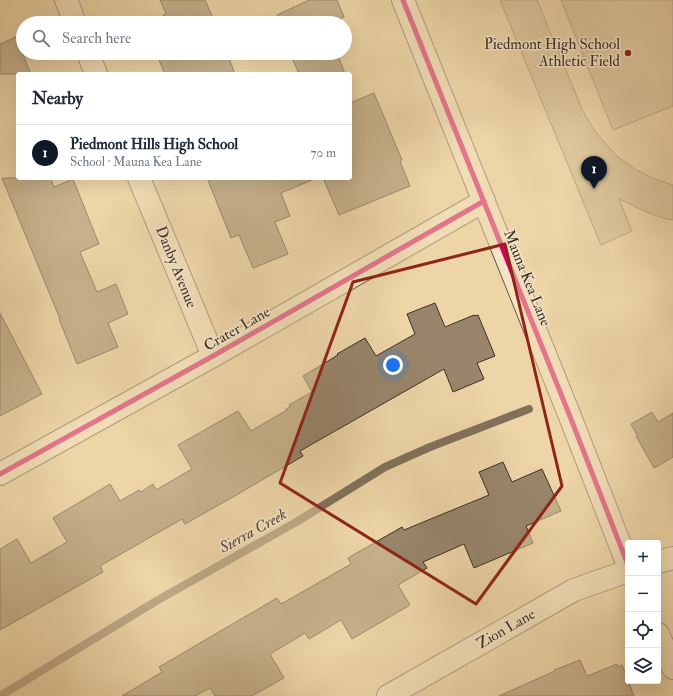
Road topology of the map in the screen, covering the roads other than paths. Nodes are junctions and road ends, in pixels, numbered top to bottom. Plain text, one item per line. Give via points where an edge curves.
1 (66, 0) edge
2 (403, 0) edge
3 (72, 16) edge
4 (91, 60) edge
5 (95, 72) edge
6 (140, 180) edge
7 (484, 201) junction
8 (213, 356) junction
9 (0, 474) edge
10 (625, 557) edge
11 (673, 558) edge
12 (661, 561) edge
13 (625, 572) edge
14 (661, 641) edge
15 (673, 668) edge
16 (388, 696) edge

1 - 3 street
2 - 7 street, Mauna Kea Lane
4 - 5 street
6 - 8 street, Danby Avenue
7 - 8 street, Crater Lane
7 - 10 street, Mauna Kea Lane
8 - 9 street, Crater Lane
11 - 12 street
13 - 16 street, Zion Lane via 574,590
14 - 15 street

